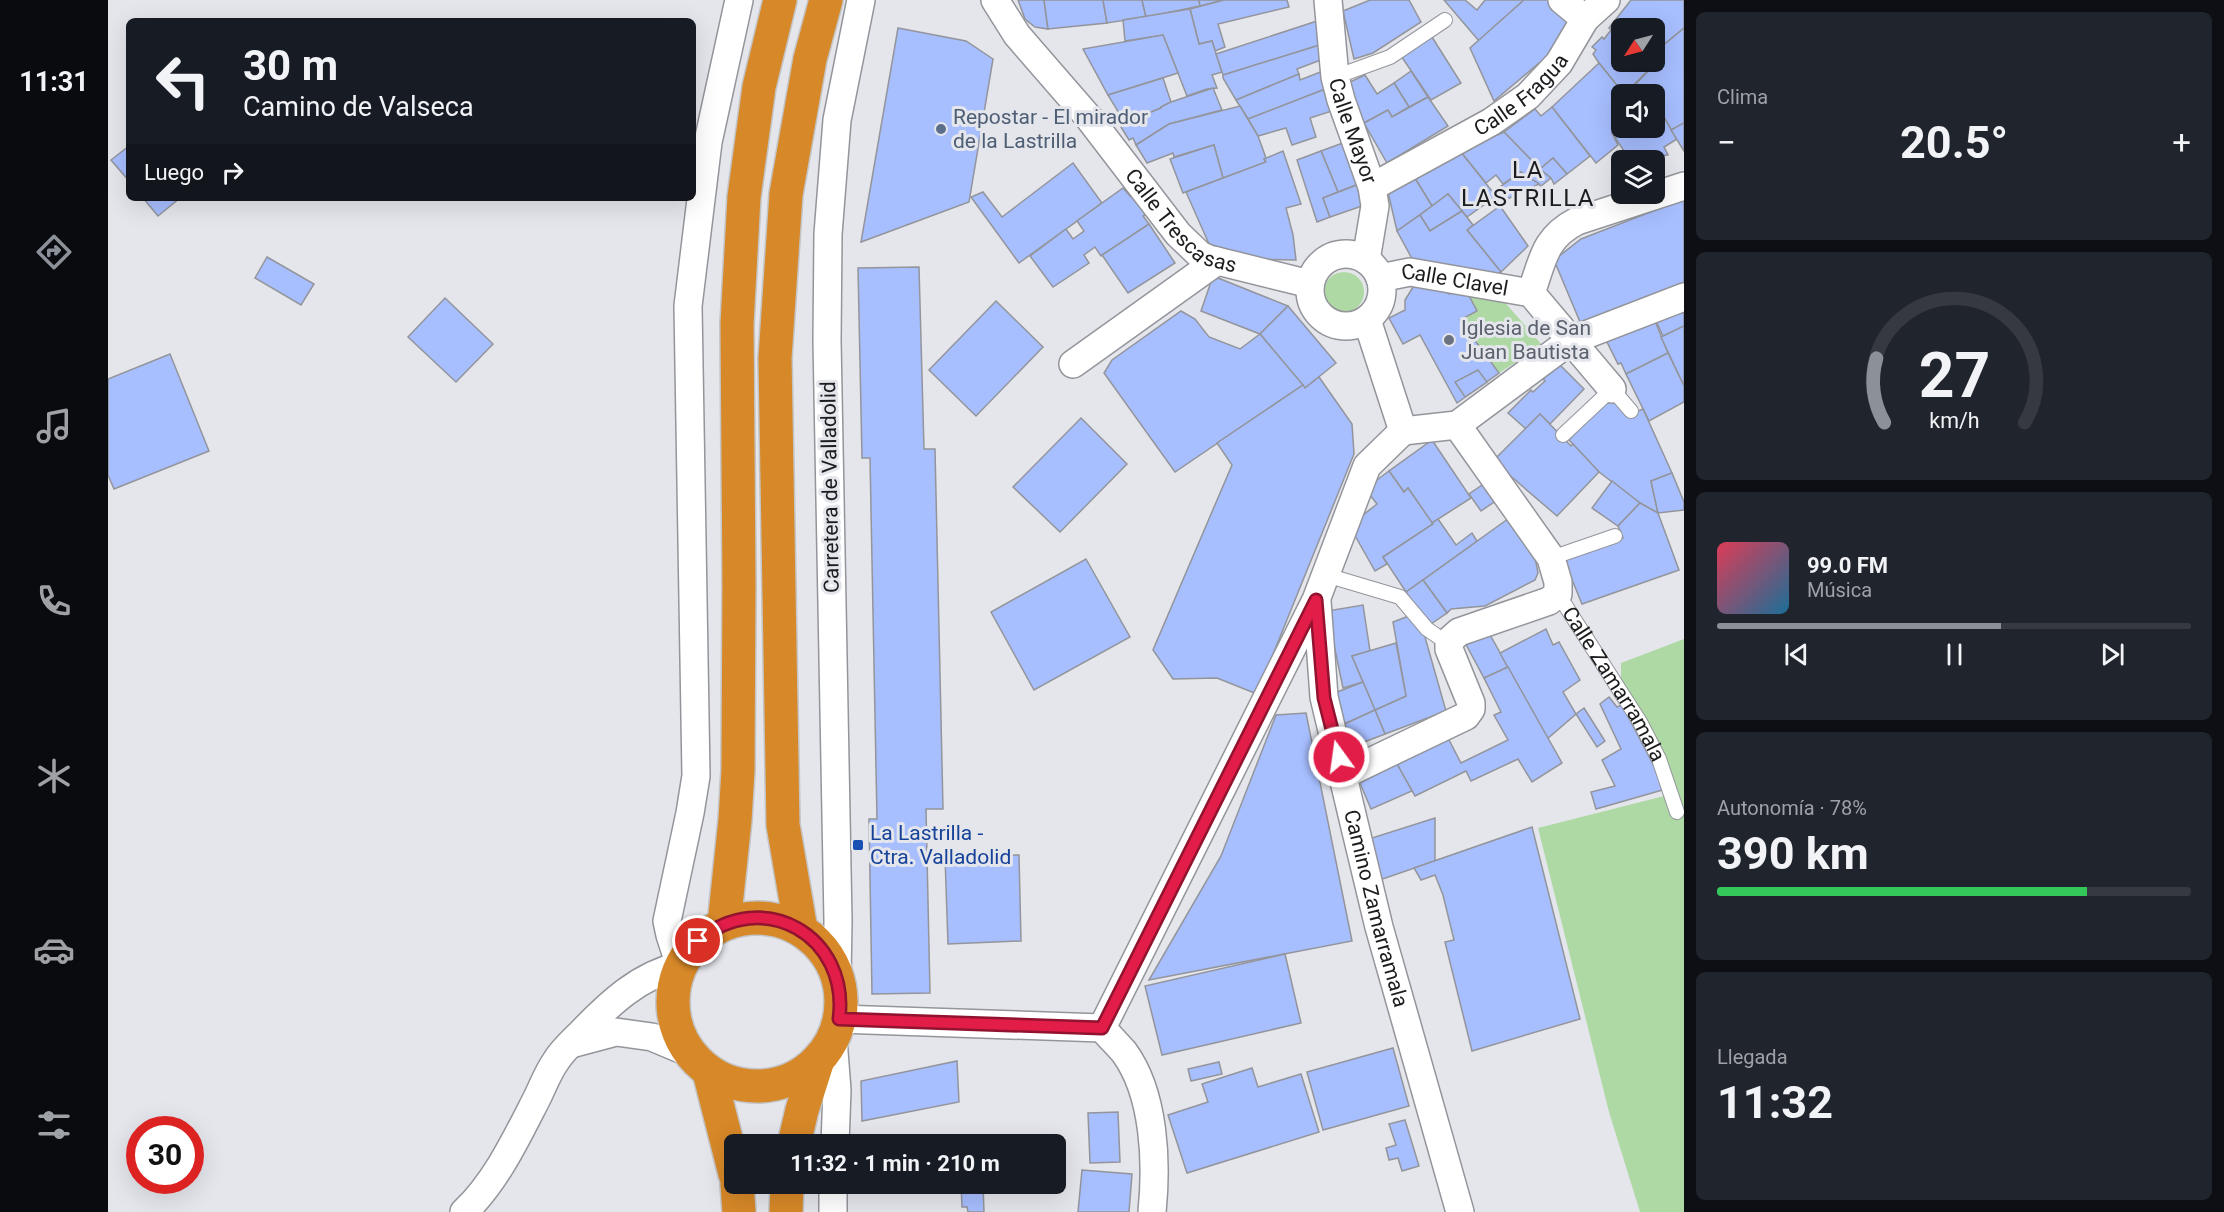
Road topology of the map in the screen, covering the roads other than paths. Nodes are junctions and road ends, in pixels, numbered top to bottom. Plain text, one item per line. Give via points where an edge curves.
1 (739, 0) edge
2 (780, 0) edge
3 (826, 0) edge
4 (861, 0) edge
5 (995, 0) edge
6 (1328, 0) edge
7 (1562, 0) edge
8 (1605, 0) edge
9 (1585, 19) junction
10 (1445, 20) dead end
11 (1335, 77) junction
12 (1684, 186) edge
13 (1372, 187) junction
14 (1217, 261) junction
15 (1373, 269) junction
16 (1310, 285) junction
17 (1531, 293) junction
18 (1684, 297) edge
19 (1367, 320) junction
20 (1569, 340) junction
21 (1072, 364) dead end
22 (1612, 389) junction
23 (1631, 411) dead end
24 (1457, 425) junction
25 (1403, 431) junction
26 (1563, 435) dead end
27 (1615, 536) dead end
28 (1551, 558) junction
29 (1326, 575) junction
30 (1558, 594) junction
31 (1316, 600) junction
32 (1449, 644) junction
33 (1343, 775) junction
34 (1677, 812) dead end
35 (724, 924) junction
36 (801, 930) junction
37 (680, 966) junction
38 (837, 977) junction
39 (1102, 1028) junction
40 (830, 1039) junction
41 (570, 1044) junction
42 (699, 1063) junction
43 (796, 1134) edge
44 (835, 1134) edge
45 (724, 1140) edge
46 (738, 1194) edge
47 (787, 1194) edge
48 (833, 1194) edge
49 (464, 1212) edge
50 (739, 1212) edge
51 (786, 1212) edge
52 (833, 1212) edge
53 (1152, 1212) edge
54 (1460, 1212) edge

1 - 37 street via 708,142 689,290 696,776 667,921
2 - 35 highway via 759,87 744,197 737,324 738,770
3 - 36 highway via 810,59 786,194 775,358 783,825
4 - 38 street, Carretera de Valladolid via 837,120 828,234
5 - 14 street, Calle Trescasas via 1017,35 1089,118 1178,234 1200,255
6 - 11 street, Calle Mayor
7 - 9 street
8 - 9 street, Calle Fragua
9 - 13 street, Calle Fragua via 1559,63 1528,96 1491,122
10 - 11 lane via 1390,57
11 - 13 street, Calle Mayor
12 - 17 street, Calle Clavel via 1563,228 1550,242
13 - 15 street, Calle Mayor
14 - 16 street, Calle Trescasas
14 - 21 street
15 - 16 street via 1355,255 1331,257 1317,268
15 - 17 street, Calle Clavel
15 - 19 street via 1382,290 1375,312
16 - 19 street via 1314,308 1332,324 1356,325
17 - 20 street, Calle Clavel
18 - 20 street
19 - 25 street
20 - 22 street, Calle Clavel
20 - 24 street
22 - 23 lane
22 - 26 lane
24 - 25 street
24 - 28 street, Calle Zamarramala
25 - 29 street via 1367,466
27 - 28 lane
28 - 30 street, Calle Zamarramala
29 - 31 street
29 - 32 lane via 1400,597 1427,629
30 - 32 street, Calle Zamarramala via 1549,601 1457,633
30 - 34 lane, Calle Zamarramala via 1640,722 1659,759
31 - 33 street, Camino Zamarramala via 1324,698
31 - 39 street
32 - 33 street via 1469,695 1471,709 1466,716
33 - 54 street, Camino Zamarramala via 1378,927
35 - 36 highway via 763,918
35 - 37 highway via 698,941
36 - 38 highway via 822,949
37 - 41 street via 663,970 623,993
37 - 42 highway via 674,984 674,1016 677,1029
38 - 40 highway via 841,998
39 - 40 street via 940,1023
39 - 53 street via 1135,1070 1145,1103 1153,1136
40 - 42 highway via 799,1075 778,1084 754,1087 730,1082
40 - 43 highway
40 - 44 street via 837,1090
41 - 42 street via 616,1032 652,1037
41 - 49 street via 556,1061 510,1149 478,1198
42 - 45 highway
46 - 50 highway
47 - 51 highway
48 - 52 street

